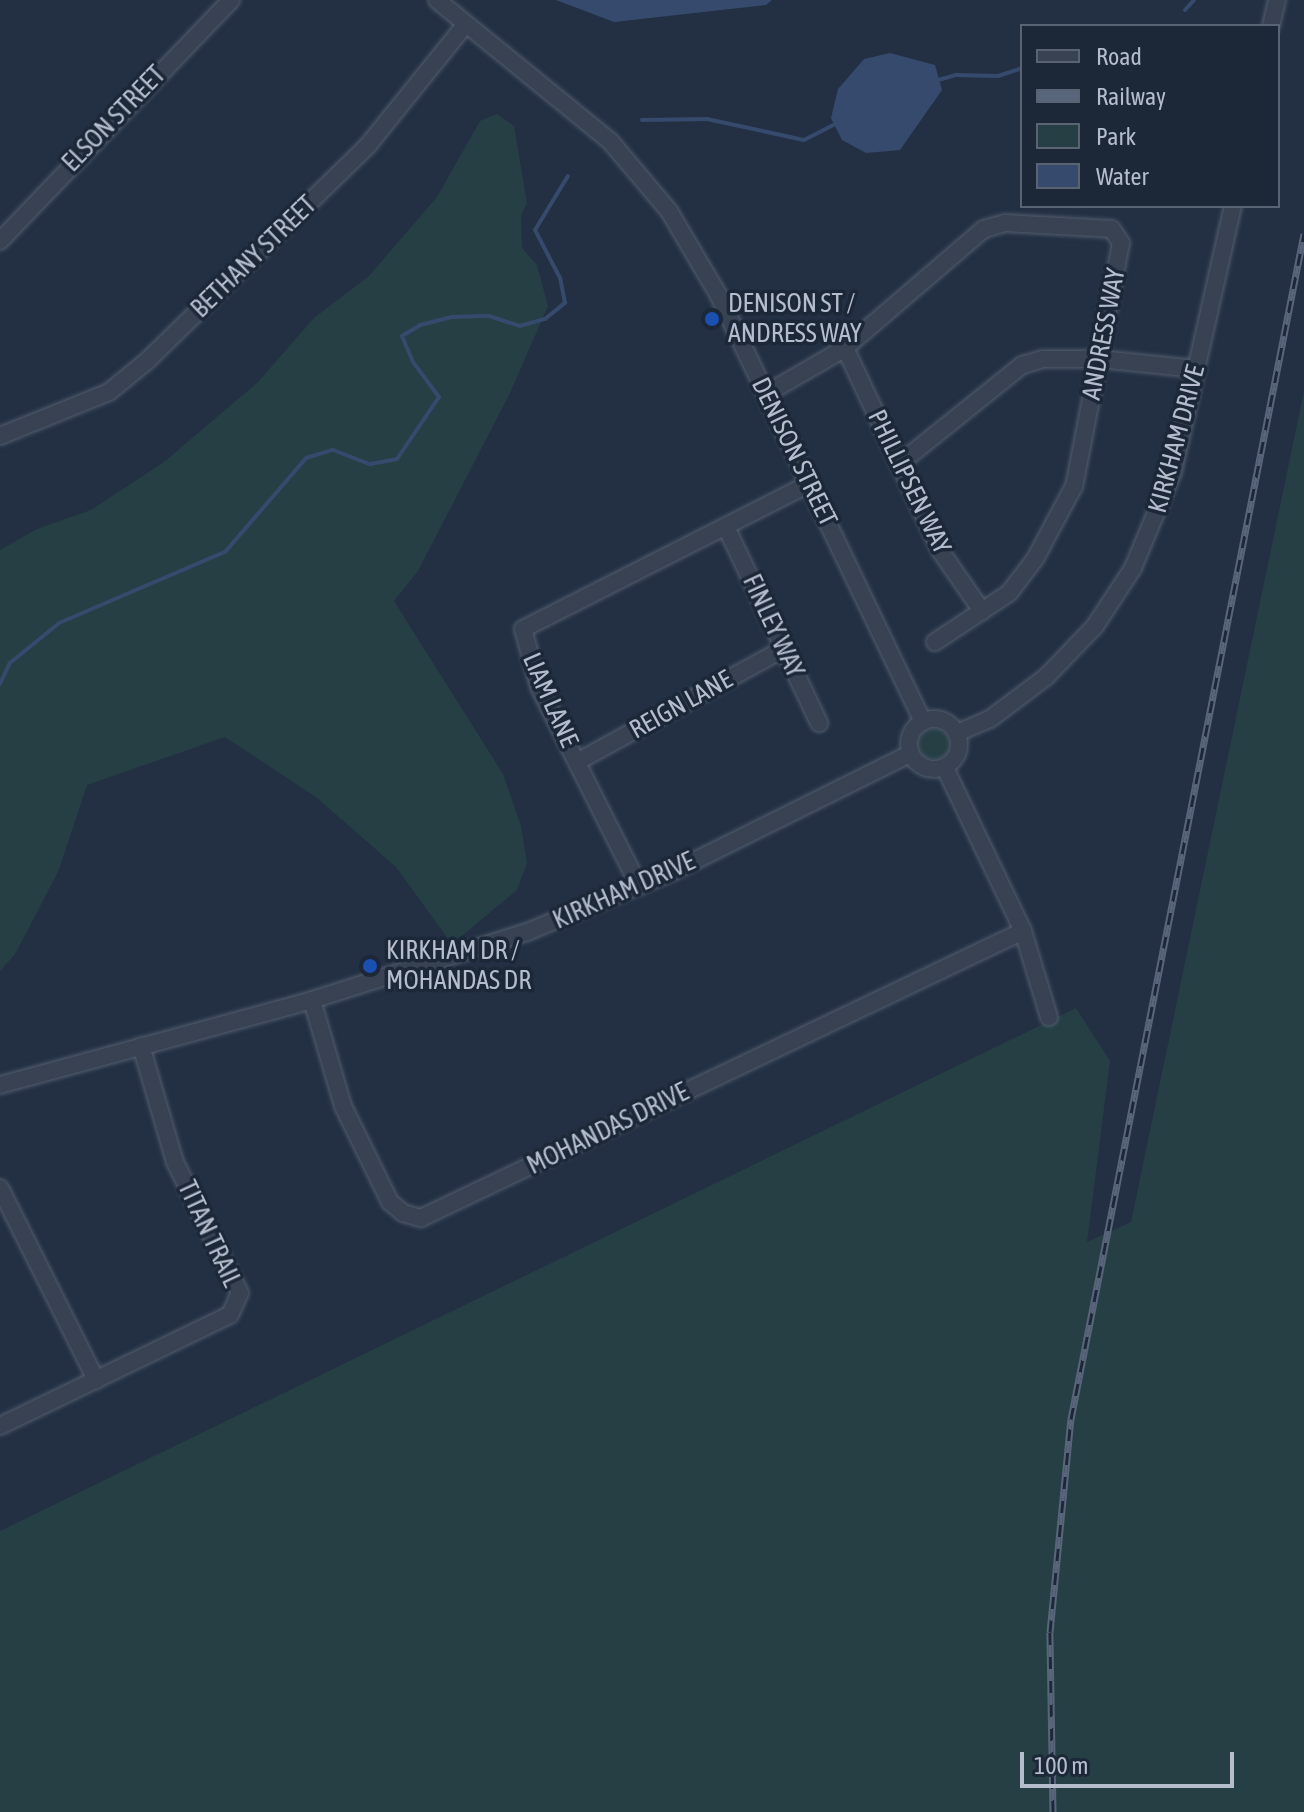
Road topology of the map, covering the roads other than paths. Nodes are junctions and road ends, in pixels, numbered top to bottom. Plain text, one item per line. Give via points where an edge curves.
1 (231, 0) edge
2 (437, 0) edge
3 (1277, 0) edge
4 (466, 24) junction
5 (1271, 24) edge
6 (1233, 208) edge
7 (0, 241) edge
8 (845, 348) junction
9 (1100, 359) junction
10 (1196, 369) junction
11 (766, 394) junction
12 (0, 436) edge
13 (899, 464) junction
14 (809, 484) junction
15 (727, 529) junction
16 (982, 611) junction
17 (935, 642) dead end
18 (785, 648) junction
19 (923, 722) junction
20 (819, 723) dead end
21 (957, 733) junction
22 (910, 754) junction
23 (577, 762) junction
24 (945, 768) junction
25 (639, 886) junction
26 (1023, 931) junction
27 (312, 1000) junction
28 (1049, 1017) dead end
29 (141, 1046) junction
30 (0, 1085) edge
31 (0, 1188) edge
32 (96, 1380) junction
33 (0, 1426) edge

1 - 7 street, ELSON STREET
2 - 4 street, DENISON STREET
3 - 5 street
4 - 11 street, DENISON STREET via 610,141 639,172 694,250
4 - 12 street, BETHANY STREET via 369,144 147,361 109,392
6 - 10 street, KIRKHAM DRIVE
8 - 9 street, ANDRESS WAY via 984,229 1005,223 1100,225 1112,229 1121,243
8 - 11 street, ANDRESS WAY
8 - 13 street, PHILLIPSEN WAY
9 - 10 street
9 - 13 street via 1043,359 1022,365
9 - 16 street, ANDRESS WAY via 1074,486 1035,559 1009,593
10 - 21 street, KIRKHAM DRIVE via 1162,505 1115,598 1072,652 1019,700
11 - 14 street, DENISON STREET
13 - 16 street, PHILLIPSEN WAY via 941,552
14 - 15 street
14 - 19 street, DENISON STREET
15 - 18 street, FINLEY WAY
15 - 23 street, LIAM LANE via 523,629 539,687
16 - 17 street, ANDRESS WAY
18 - 20 street, FINLEY WAY
18 - 23 street, REIGN LANE
19 - 21 street via 945,721
19 - 22 street via 910,736
21 - 24 street via 960,749
22 - 24 street via 929,769
22 - 25 street, KIRKHAM DRIVE
23 - 25 street, LIAM LANE
24 - 26 street
25 - 27 street, KIRKHAM DRIVE via 527,932
26 - 27 street, MOHANDAS DRIVE via 421,1218 390,1202 343,1106
26 - 28 street
27 - 29 street, KIRKHAM DRIVE
29 - 30 street, KIRKHAM DRIVE
29 - 32 street, TITAN TRAIL via 175,1162 240,1293 230,1315
31 - 32 street
32 - 33 street, TITAN TRAIL

